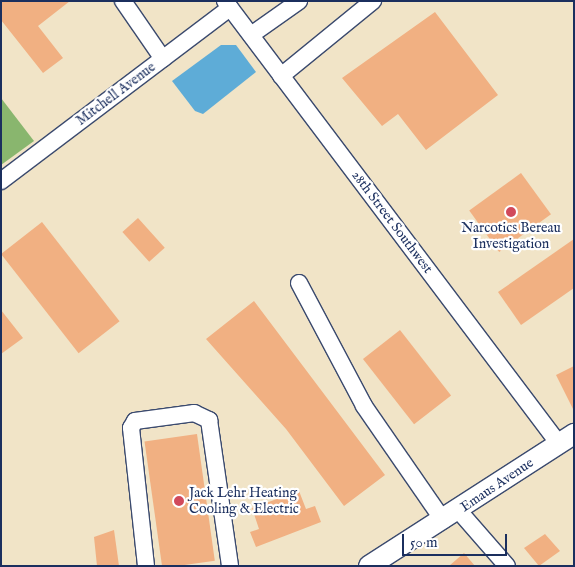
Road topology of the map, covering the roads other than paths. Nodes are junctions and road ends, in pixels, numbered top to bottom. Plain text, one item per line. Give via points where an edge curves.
1 (123, 1) edge
2 (299, 1) edge
3 (373, 1) edge
4 (228, 5) edge
5 (251, 35) junction
6 (163, 59) junction
7 (282, 76) junction
8 (1, 181) edge
9 (299, 283) dead end
10 (566, 439) edge
11 (451, 515) junction
12 (146, 566) edge
13 (230, 566) edge
14 (369, 566) edge
15 (507, 566) edge

1 - 6 street
2 - 5 street
3 - 7 street
4 - 5 street, 28th Street Southwest
4 - 6 street, Mitchell Avenue
5 - 7 street, 28th Street Southwest
6 - 8 street, Mitchell Avenue
7 - 10 street, 28th Street Southwest
9 - 11 street via 364,406
10 - 11 main road, Emaus Avenue
11 - 14 main road, Emaus Avenue
11 - 15 street
12 - 13 street via 130,428 135,421 194,413 209,420

